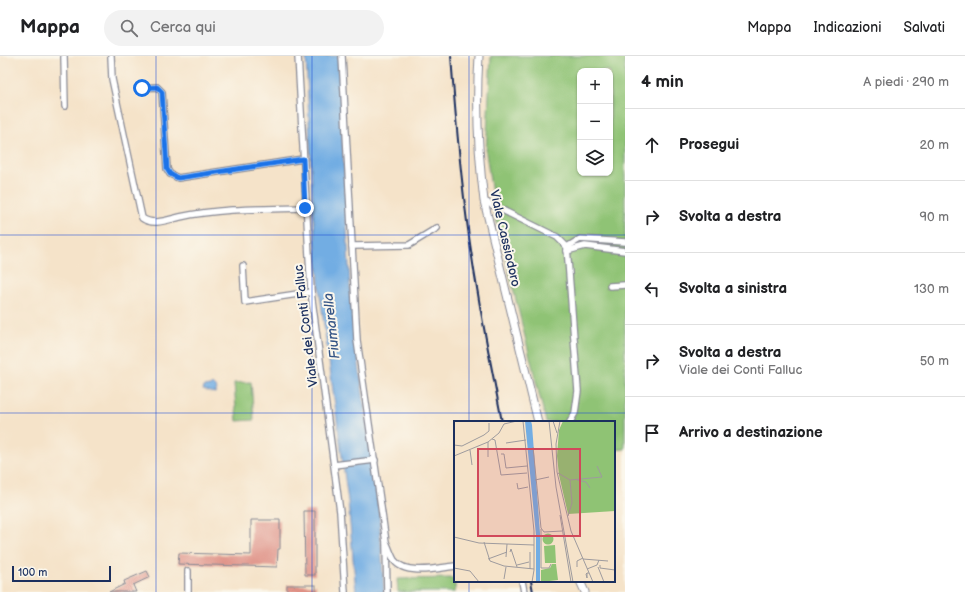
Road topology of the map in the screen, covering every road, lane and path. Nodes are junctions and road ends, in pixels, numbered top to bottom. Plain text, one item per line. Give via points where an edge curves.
1 (64, 56) edge
2 (111, 56) edge
3 (298, 56) edge
4 (342, 56) edge
5 (479, 56) edge
6 (142, 88) dead end
7 (65, 106) dead end
8 (303, 159) junction
9 (484, 201) junction
10 (305, 208) junction
11 (437, 228) dead end
12 (625, 242) edge
13 (352, 246) junction
14 (567, 249) junction
15 (625, 251) edge
16 (242, 266) dead end
17 (625, 285) edge
18 (610, 286) dead end
19 (311, 292) junction
20 (538, 421) edge
21 (571, 421) edge
22 (374, 460) junction
23 (334, 465) junction
24 (386, 542) junction
25 (454, 566) edge
26 (188, 571) dead end
27 (522, 582) edge
28 (580, 582) edge
29 (188, 592) edge
30 (346, 592) edge
31 (387, 592) edge
32 (524, 592) edge
33 (585, 592) edge

1 - 7 street
2 - 10 street via 112,79 142,218 147,222 156,223 206,212
3 - 8 street, Viale dei Conti Falluc
4 - 13 street
5 - 9 main road, Viale Cassiodoro via 478,124
6 - 8 street via 157,87 162,92 167,169 174,177
8 - 10 street, Viale dei Conti Falluc
9 - 14 street via 557,237
9 - 20 main road, Viale Cassiodoro
10 - 19 street, Viale dei Conti Falluc
11 - 13 street via 409,245
12 - 14 street via 580,239
13 - 22 street via 357,340
14 - 15 street via 585,246
14 - 21 street via 578,391 575,413
16 - 19 street via 245,302
17 - 18 street
19 - 23 street, Viale dei Conti Falluc
22 - 23 street
22 - 24 street
23 - 30 street, Viale dei Conti Falluc
24 - 25 street via 394,560 407,569
24 - 31 street
26 - 29 street
27 - 32 street
28 - 33 main road

